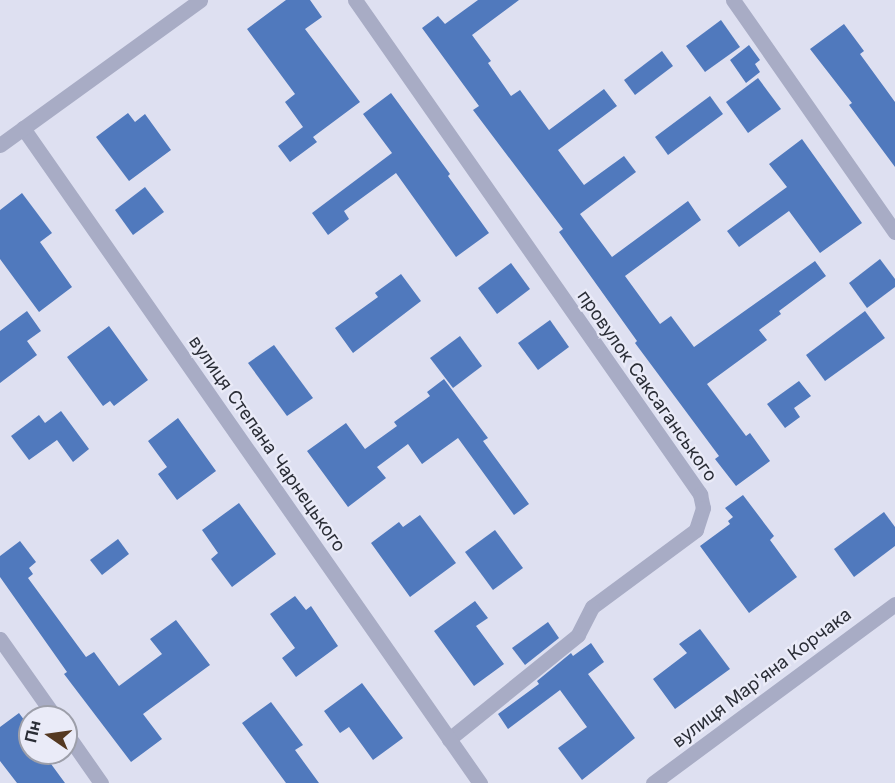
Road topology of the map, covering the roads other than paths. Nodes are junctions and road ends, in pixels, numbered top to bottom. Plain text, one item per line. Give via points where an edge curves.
1 (200, 0) edge
2 (355, 0) edge
3 (733, 0) edge
4 (23, 128) junction
5 (0, 145) edge
6 (895, 232) edge
7 (895, 604) edge
8 (0, 639) edge
9 (47, 705) edge
10 (449, 739) junction
11 (78, 750) edge
12 (101, 783) edge
13 (480, 783) edge
14 (653, 783) edge

1 - 4 street
2 - 10 street, провулок Саксаганського via 700,494 703,508 696,530 592,607 578,635
3 - 6 street
4 - 5 street
4 - 10 street, вулиця Степана Чарнецького
7 - 14 street, вулиця Мар'яна Корчака
8 - 9 street
10 - 13 street, вулиця Степана Чарнецького
11 - 12 street

